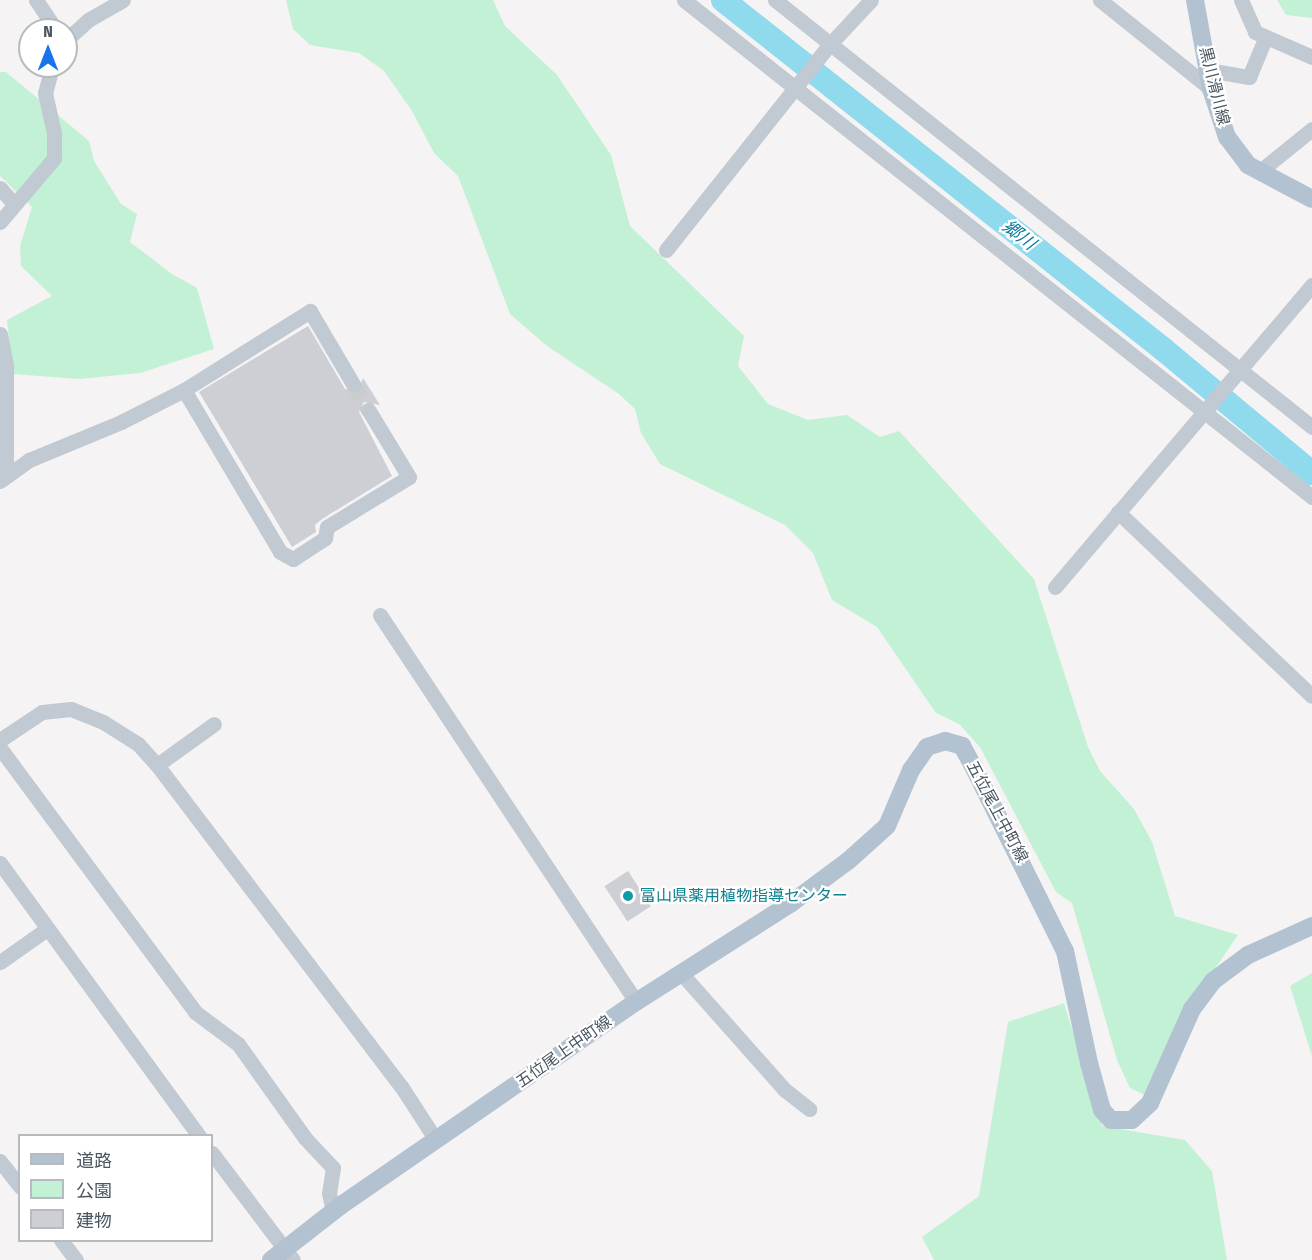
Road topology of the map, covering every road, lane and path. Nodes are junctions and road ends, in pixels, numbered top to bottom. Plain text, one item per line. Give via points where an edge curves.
1 (36, 0) edge
2 (123, 0) edge
3 (684, 0) edge
4 (775, 0) edge
5 (871, 0) edge
6 (1100, 0) edge
7 (1195, 0) edge
8 (1241, 0) edge
9 (48, 18) edge
10 (78, 30) edge
11 (1265, 39) junction
12 (830, 44) junction
13 (1312, 57) edge
14 (1208, 70) junction
15 (49, 78) edge
16 (795, 89) junction
17 (1211, 89) junction
18 (1312, 129) edge
19 (1260, 171) junction
20 (0, 188) edge
21 (1312, 199) edge
22 (13, 203) junction
23 (0, 222) edge
24 (666, 250) dead end
25 (1312, 285) edge
26 (0, 334) edge
27 (1243, 371) junction
28 (353, 384) tunnel mouth
29 (184, 390) junction
30 (369, 411) tunnel mouth
31 (1206, 413) junction
32 (1312, 427) edge
33 (3, 478) edge
34 (1312, 497) edge
35 (1118, 512) junction
36 (1055, 587) dead end
37 (380, 615) dead end
38 (1312, 696) edge
39 (214, 724) dead end
40 (0, 740) edge
41 (0, 747) edge
42 (157, 765) junction
43 (0, 863) edge
44 (1312, 926) edge
45 (47, 930) junction
46 (0, 962) edge
47 (681, 973) junction
48 (636, 1002) junction
49 (809, 1109) dead end
50 (198, 1134) edge
51 (436, 1140) junction
52 (213, 1153) edge
53 (0, 1161) edge
54 (18, 1184) edge
55 (333, 1212) junction
56 (62, 1242) edge
57 (283, 1257) edge
58 (76, 1260) edge

1 - 9 street
2 - 10 street
3 - 16 street
4 - 12 street
5 - 12 street
6 - 17 street
7 - 14 main road, 黒川滑川線
8 - 11 street via 1247,8 1247,20
11 - 13 street
11 - 14 street via 1249,77
12 - 16 street
12 - 27 street
14 - 17 main road, 黒川滑川線
15 - 22 street via 45,93 54,133 54,158 40,179
16 - 24 street
16 - 31 street
17 - 19 main road, 黒川滑川線 via 1227,137 1248,165
18 - 19 street
19 - 21 main road, 黒川滑川線
20 - 22 street
22 - 23 street
25 - 27 street
26 - 33 street via 6,365
27 - 31 street
27 - 32 street
28 - 29 street via 310,311
29 - 30 street via 280,552 293,559 325,538 327,526 409,477
29 - 33 street via 121,422 29,460
31 - 34 street
31 - 35 street
35 - 36 street
35 - 38 street
37 - 48 street
39 - 42 street
40 - 42 street via 42,712 71,709 103,722 138,744
41 - 55 street via 195,1012 238,1044 305,1138 333,1168 329,1193
42 - 51 street via 401,1086
43 - 45 street
44 - 47 main road, 五位尾上中町線 via 1248,955 1213,981 1192,1009 1150,1103 1132,1120 1112,1120 1102,1110 1065,951 962,746 945,741 927,747 911,770 887,826 848,861 790,904
45 - 46 street
45 - 50 street
47 - 48 main road, 五位尾上中町線
47 - 49 street via 785,1090
48 - 51 main road, 五位尾上中町線
51 - 55 main road, 五位尾上中町線
52 - 57 street
53 - 54 street
55 - 57 main road, 五位尾上中町線
56 - 58 street

